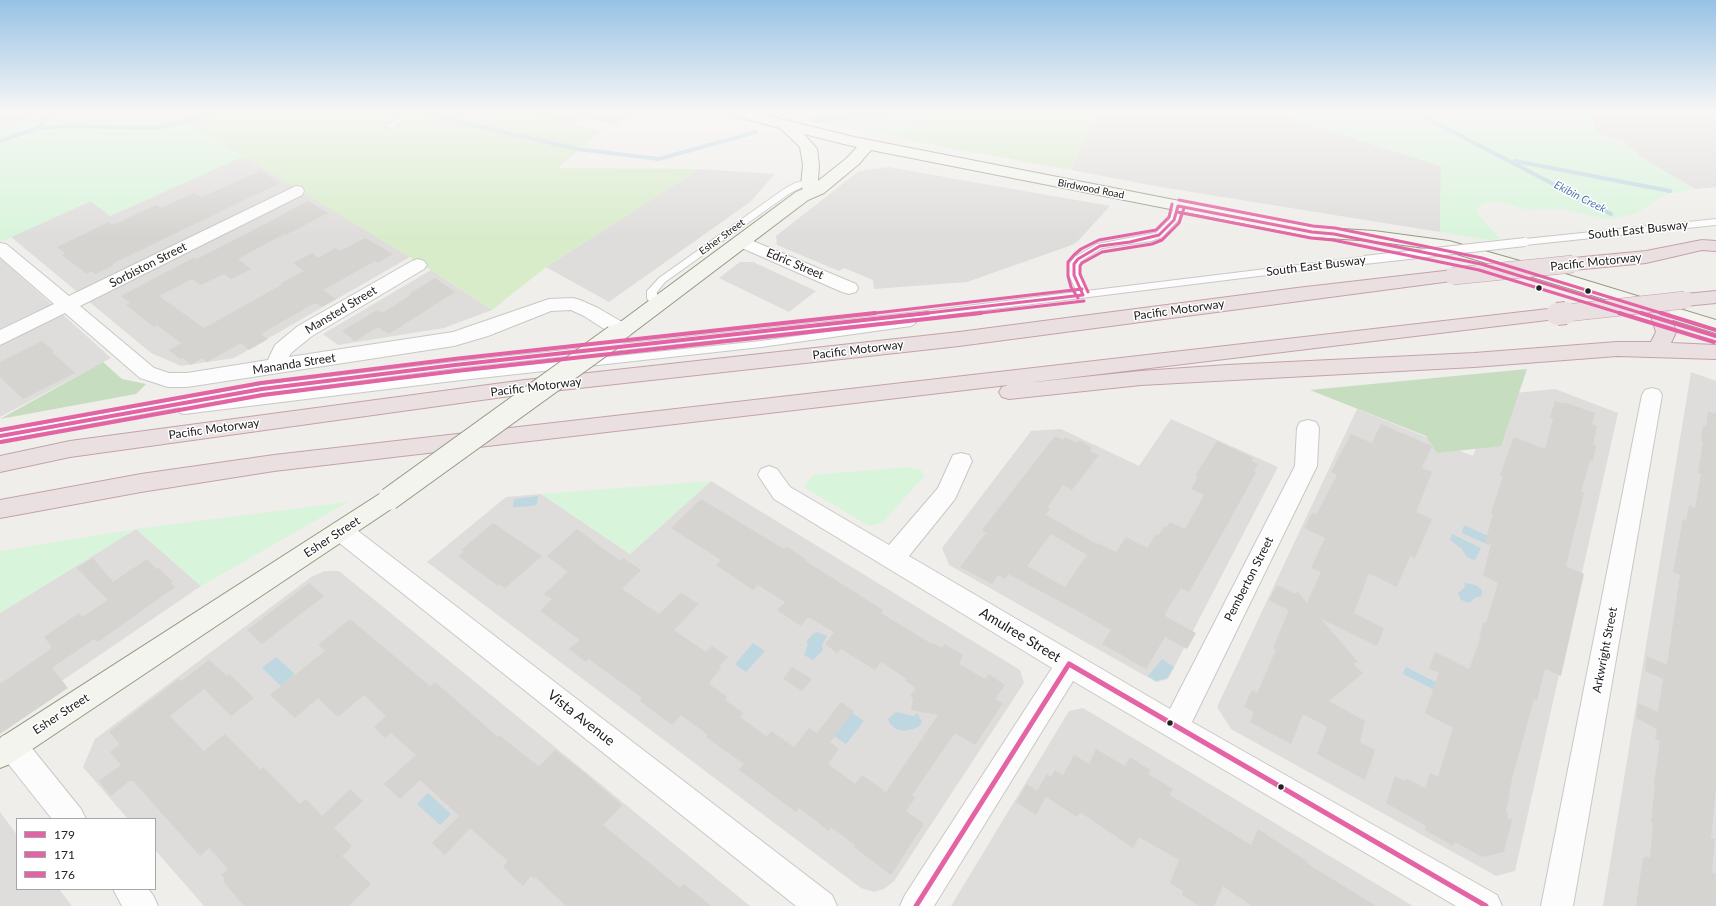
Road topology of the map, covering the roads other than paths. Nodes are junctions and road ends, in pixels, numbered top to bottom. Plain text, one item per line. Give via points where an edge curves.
1 (811, 153) edge
2 (850, 153) edge
3 (857, 153) edge
4 (899, 153) edge
5 (909, 153) edge
6 (853, 161) junction
7 (807, 188) junction
8 (296, 191) dead end
9 (1178, 206) junction
10 (1716, 222) edge
11 (741, 241) junction
12 (1711, 244) edge
13 (0, 248) edge
14 (418, 265) dead end
15 (849, 288) dead end
16 (1083, 295) junction
17 (1716, 297) edge
18 (67, 305) junction
19 (656, 306) junction
20 (1661, 316) junction
21 (1716, 327) edge
22 (618, 333) junction
23 (1716, 336) edge
24 (0, 338) edge
25 (1657, 349) junction
26 (1716, 352) edge
27 (276, 366) junction
28 (942, 385) junction
29 (1652, 395) dead end
30 (1308, 428) dead end
31 (0, 436) edge
32 (961, 461) dead end
33 (0, 464) edge
34 (769, 476) dead end
35 (0, 509) edge
36 (341, 531) junction
37 (892, 559) junction
38 (1069, 664) junction
39 (1175, 727) junction
40 (6, 750) edge
41 (70, 818) edge
42 (129, 890) edge
43 (142, 906) edge
44 (820, 906) edge
45 (916, 906) edge
46 (1486, 906) edge
47 (1557, 906) edge

1 - 7 main road
2 - 7 main road, Esher Street
3 - 6 main road
4 - 6 main road via 877,154
5 - 9 main road, Birdwood Road
6 - 7 main road, Esher Street via 818,189
7 - 11 main road, Esher Street
7 - 19 lane, Esher Street via 798,185 787,191 662,280 652,291
8 - 18 street, Sorbiston Street
9 - 16 lane via 1174,220 1152,238 1100,246 1078,259 1074,264 1074,274
9 - 20 main road, Birdwood Road via 1481,264
10 - 16 lane, South East Busway, bridge via 1364,260
11 - 15 street, Edric Street
11 - 19 main road, Esher Street
12 - 33 highway, Pacific Motorway, bridge via 1646,257 1453,276 959,339 517,388 70,449
13 - 18 street, Mananda Street
14 - 27 street, Mansted Street via 305,331 282,350
16 - 31 lane, South East Busway via 761,344 296,396
17 - 28 highway, bridge
18 - 24 street, Sorbiston Street
18 - 27 street, Mananda Street via 148,373 168,380 187,380
19 - 22 main road, Esher Street
20 - 21 main road, Birdwood Road
20 - 23 main road, Birdwood Road
20 - 25 highway via 1666,332
22 - 27 street, Mananda Street via 591,312 573,304 560,303 536,308 481,331 454,339
22 - 36 main road, Esher Street, bridge via 390,499
25 - 26 highway
25 - 28 highway via 1617,349 1466,361 1227,372 1141,378 984,395
28 - 35 highway via 274,463 141,483
29 - 47 street, Arkwright Street
30 - 39 street, Pemberton Street via 1306,466
32 - 37 street via 947,493
34 - 37 street, Amulree Street via 782,493
36 - 40 main road, Esher Street
36 - 44 street, Vista Avenue
37 - 38 street, Amulree Street
38 - 39 street, Amulree Street
38 - 45 street
39 - 46 street, Amulree Street
40 - 41 street
42 - 43 street

